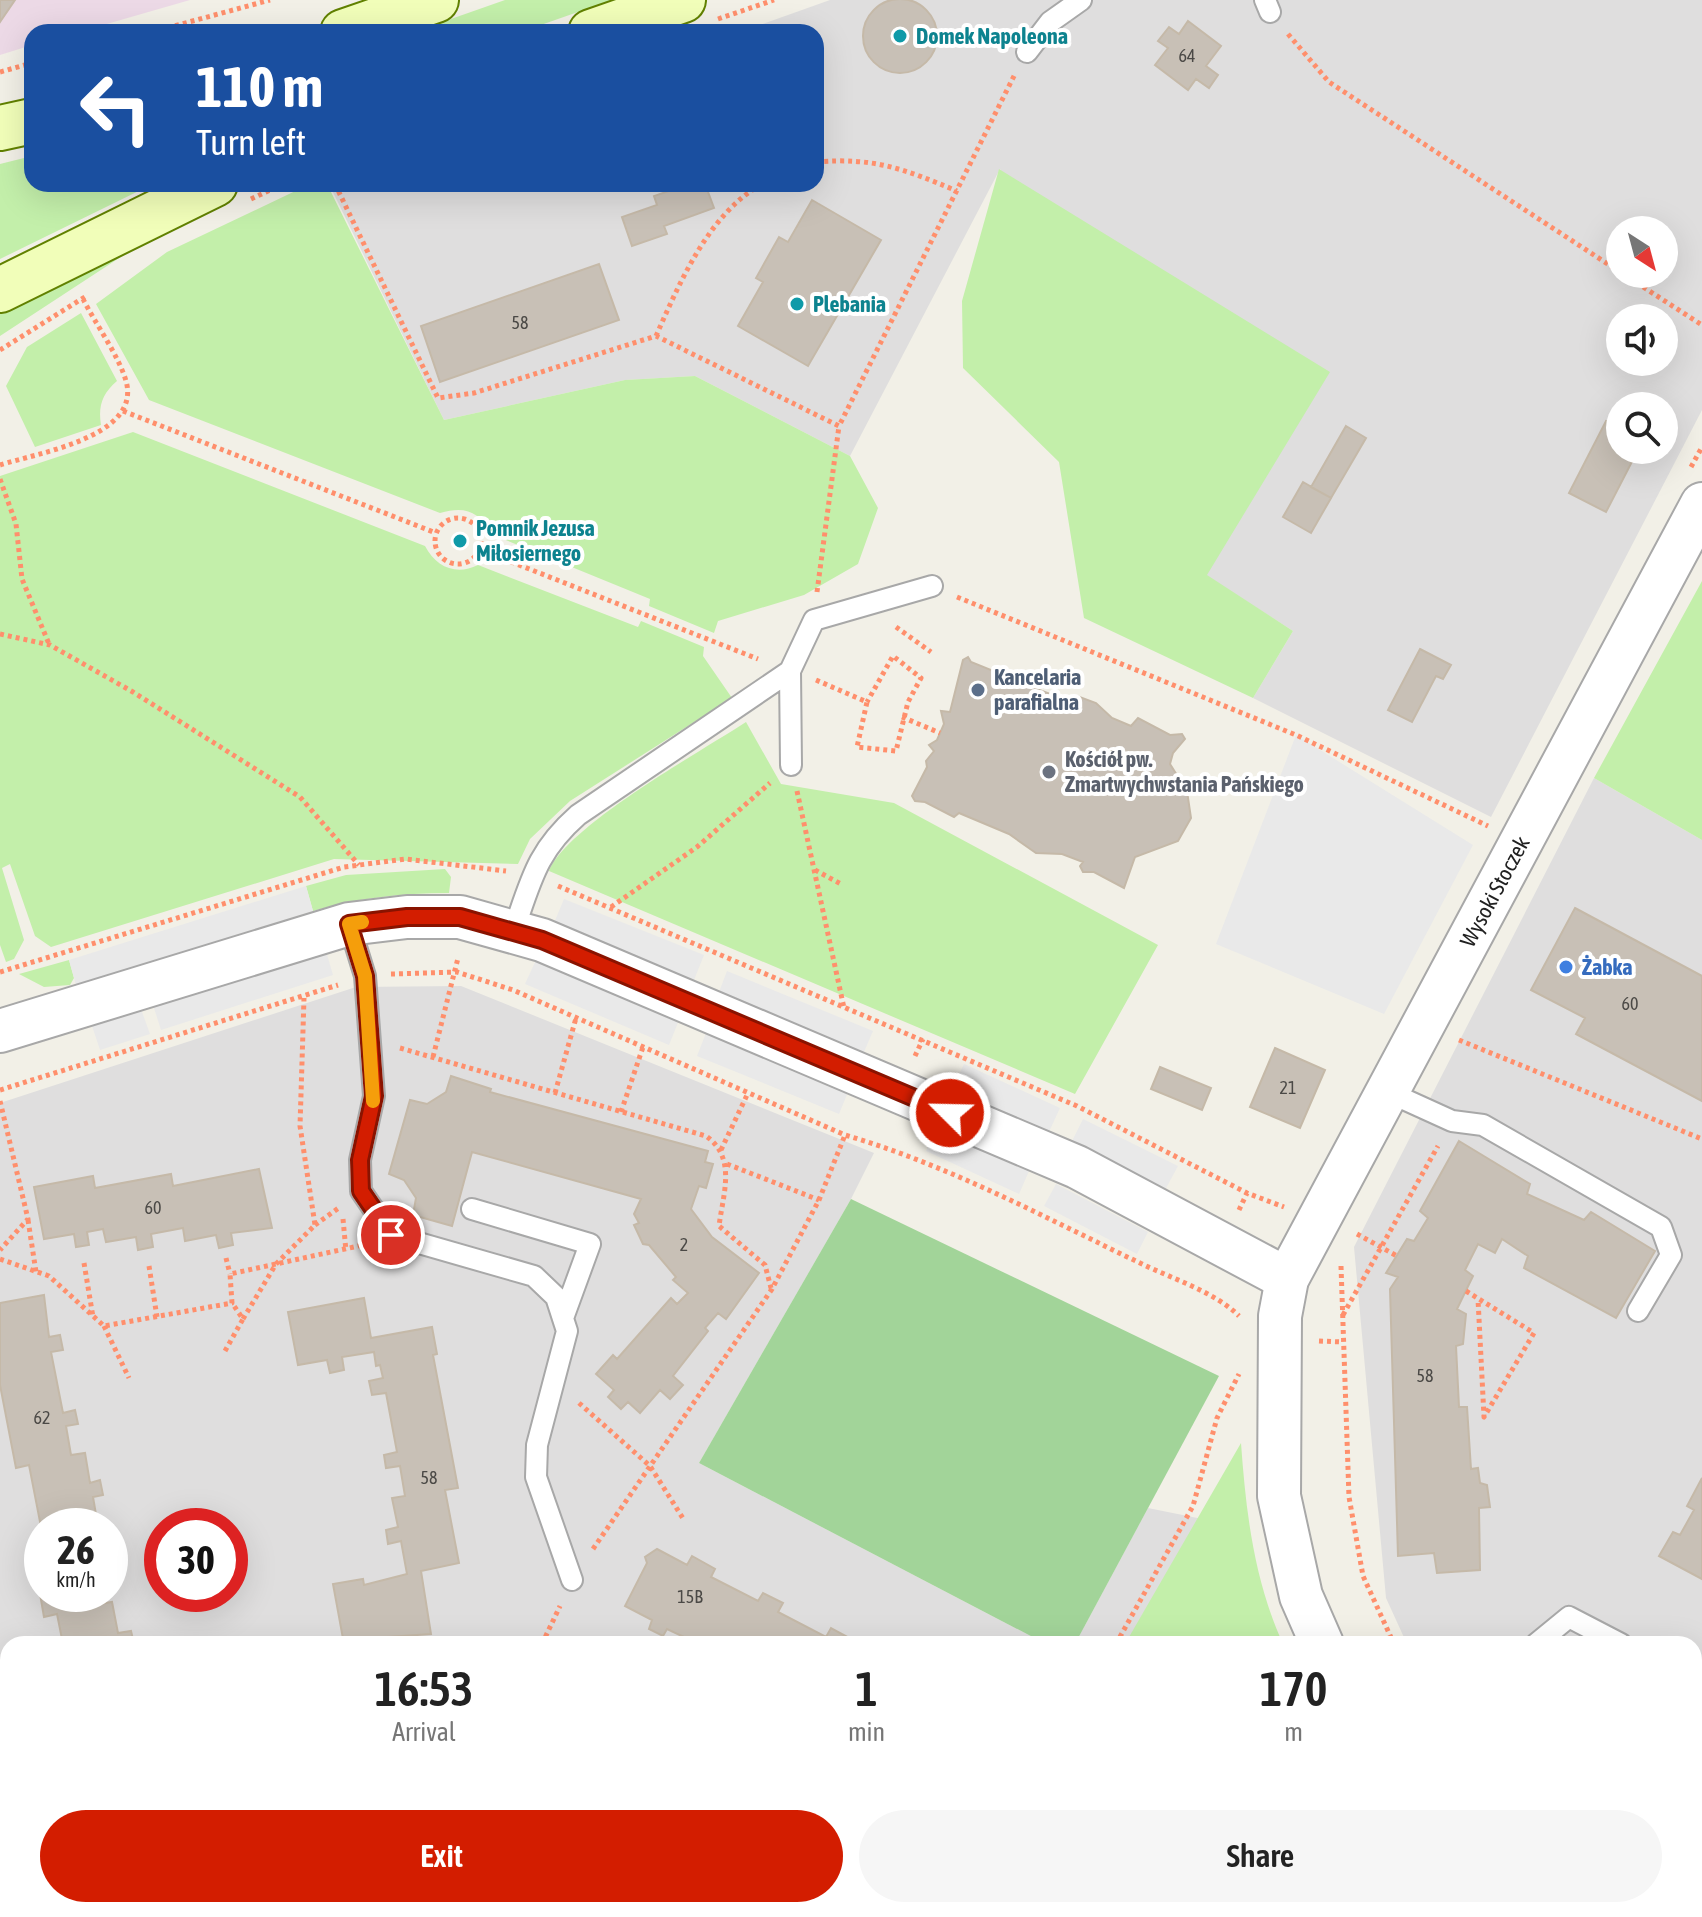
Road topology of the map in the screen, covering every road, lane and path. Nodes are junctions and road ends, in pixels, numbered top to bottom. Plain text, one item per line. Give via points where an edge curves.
1 (270, 0) edge
2 (436, 0) edge
3 (774, 0) edge
4 (1081, 0) edge
5 (1267, 6) edge
6 (695, 11) edge
7 (182, 24) edge
8 (366, 24) edge
9 (631, 24) edge
10 (1027, 52) joint
11 (24, 65) edge
12 (0, 72) edge
13 (24, 123) edge
14 (0, 128) edge
15 (824, 161) edge
16 (957, 191) junction
17 (199, 192) edge
18 (339, 192) edge
19 (753, 192) edge
20 (1606, 263) edge
21 (1645, 288) edge
22 (0, 290) edge
23 (83, 299) dead end
24 (1702, 325) edge
25 (656, 336) junction
26 (123, 411) junction
27 (839, 426) junction
28 (0, 465) edge
29 (0, 479) edge
30 (1702, 504) edge
31 (436, 533) junction
32 (481, 550) junction
33 (932, 586) junction
34 (814, 620) junction
35 (0, 634) edge
36 (710, 641) dead end
37 (50, 645) junction
38 (931, 652) dead end
39 (790, 671) junction
40 (836, 688) dead end
41 (867, 702) junction
42 (902, 717) junction
43 (940, 733) dead end
44 (791, 765) junction
45 (1496, 830) dead end
46 (360, 865) dead end
47 (465, 865) dead end
48 (814, 869) junction
49 (841, 884) dead end
50 (611, 907) dead end
51 (460, 917) junction
52 (349, 924) junction
53 (513, 932) junction
54 (457, 972) junction
55 (365, 976) junction
56 (304, 998) junction
57 (845, 1009) dead end
58 (576, 1018) junction
59 (1424, 1023) junction
60 (4, 1025) edge
61 (369, 1039) junction
62 (643, 1047) junction
63 (433, 1057) junction
64 (0, 1090) edge
65 (1386, 1091) junction
66 (555, 1093) junction
67 (748, 1093) junction
68 (0, 1101) edge
69 (621, 1112) junction
70 (1452, 1121) junction
71 (845, 1135) junction
72 (1702, 1139) edge
73 (721, 1150) junction
74 (727, 1164) junction
75 (819, 1200) junction
76 (342, 1206) dead end
77 (472, 1209) dead end
78 (28, 1219) junction
79 (391, 1235) junction
80 (0, 1250) edge
81 (346, 1251) junction
82 (226, 1258) dead end
83 (0, 1259) edge
84 (84, 1263) dead end
85 (276, 1264) junction
86 (149, 1266) dead end
87 (36, 1272) junction
88 (230, 1274) junction
89 (1287, 1279) junction
90 (772, 1289) junction
91 (1466, 1291) dead end
92 (1478, 1299) junction
93 (232, 1303) junction
94 (1638, 1311) dead end
95 (1342, 1316) dead end
96 (93, 1317) junction
97 (157, 1317) junction
98 (563, 1318) junction
99 (243, 1319) junction
100 (1244, 1325) dead end
101 (104, 1326) junction
102 (225, 1351) dead end
103 (1242, 1369) dead end
104 (129, 1378) dead end
105 (554, 1382) junction
106 (650, 1466) junction
107 (684, 1520) dead end
108 (572, 1580) junction
109 (546, 1636) edge
110 (1120, 1636) edge
111 (1318, 1636) edge
112 (1546, 1636) edge
113 (1606, 1636) edge

1 - 7 path
2 - 8 main road
3 - 6 path
4 - 10 lane via 1050,22
5 - 20 path via 1329,82
6 - 9 main road
10 - 16 path
11 - 12 path
13 - 14 main road
15 - 16 path via 857,158
16 - 27 path
17 - 22 main road
18 - 25 path via 438,398 474,393
19 - 25 path via 688,263
21 - 24 path
23 - 26 path via 127,383
25 - 27 path
26 - 28 path via 104,432
26 - 31 path
27 - 34 path
29 - 37 path via 16,524 22,579
30 - 59 street, Wysoki Stoczek
31 - 32 path via 440,556 450,563 462,564
31 - 32 path via 443,522 467,518 482,537
32 - 36 path
33 - 34 lane
33 - 38 path via 893,625
33 - 45 path via 1296,735
34 - 39 lane
35 - 37 path
37 - 46 path via 300,797
39 - 44 lane
39 - 53 lane via 559,832 544,849
40 - 41 path
41 - 42 path via 857,747 896,751
41 - 42 path via 893,656 921,678
42 - 43 path
44 - 48 path
44 - 50 path via 697,847
47 - 51 path
48 - 49 path
48 - 57 path
51 - 52 street
51 - 53 street
51 - 54 path
52 - 55 lane
52 - 60 street
53 - 89 street via 1077,1167
54 - 55 path
54 - 58 path
54 - 63 path
55 - 56 path
55 - 61 lane
56 - 64 path
56 - 85 path via 300,1126 315,1225
58 - 62 path
58 - 66 path
59 - 65 street, Wysoki Stoczek
59 - 72 path
61 - 63 path
61 - 79 lane via 374,1096 360,1160 361,1191
62 - 67 path
62 - 69 path
63 - 66 path
65 - 70 lane
65 - 89 street, Wysoki Stoczek
66 - 69 path
67 - 71 path
67 - 73 path
68 - 78 path
69 - 73 path via 706,1136
70 - 94 lane via 1483,1125 1661,1227 1671,1255
70 - 95 path
71 - 75 path
71 - 100 path via 1028,1209 1201,1293 1238,1313
73 - 74 path
74 - 75 path
74 - 90 path via 719,1226 765,1265
75 - 90 path
76 - 81 path
77 - 98 lane via 590,1244
78 - 80 path
78 - 87 path
79 - 81 path
79 - 98 lane via 534,1276 556,1297
81 - 85 path
82 - 88 path
83 - 87 path
84 - 96 path
85 - 88 path
85 - 99 path
86 - 97 path
87 - 96 path via 49,1276
88 - 93 path
89 - 111 street, Wysoki Stoczek via 1280,1316 1279,1496 1301,1596
90 - 106 path
91 - 92 path
92 - 92 path via 1534,1333 1484,1417 1480,1343
93 - 97 path
93 - 99 path
96 - 101 path
97 - 101 path
98 - 105 lane via 567,1331
99 - 102 path
101 - 104 path
103 - 110 path via 1217,1418 1193,1506
105 - 106 path
105 - 108 lane via 537,1445 536,1477
106 - 107 path
106 - 108 path
108 - 109 path
112 - 113 lane via 1569,1617

